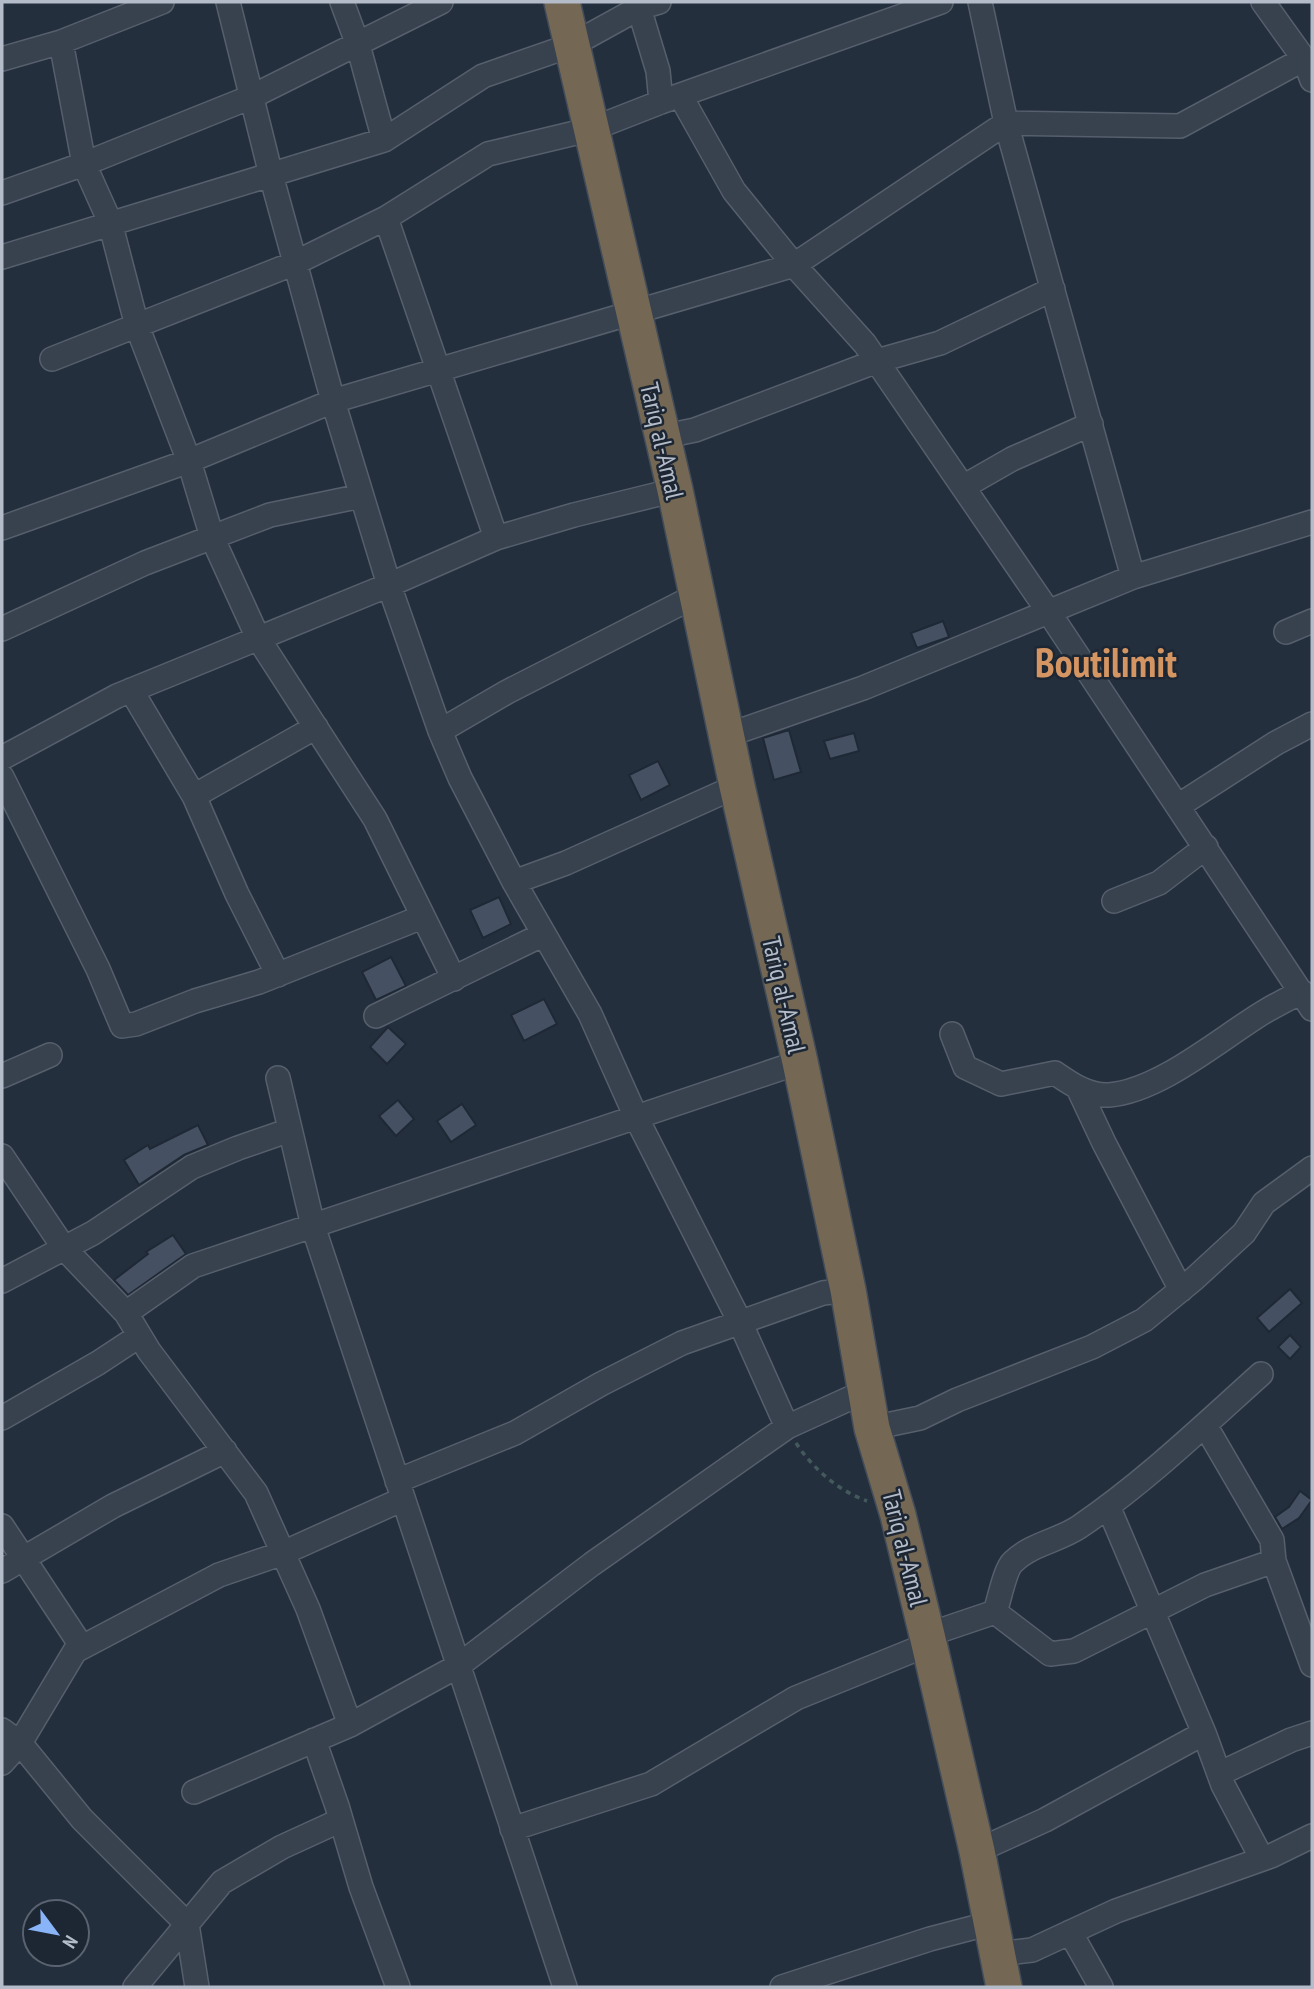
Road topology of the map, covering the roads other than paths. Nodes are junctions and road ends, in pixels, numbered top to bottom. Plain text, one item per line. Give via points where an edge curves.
1 (162, 2) edge
2 (228, 2) edge
3 (342, 2) edge
4 (441, 2) edge
5 (562, 2) edge
6 (941, 2) edge
7 (979, 2) edge
8 (1263, 2) edge
9 (649, 5) edge
10 (61, 41) junction
11 (358, 45) junction
12 (572, 45) junction
13 (2, 59) edge
14 (1310, 69) edge
15 (251, 97) junction
16 (671, 99) junction
17 (1006, 123) junction
18 (592, 129) junction
19 (384, 140) junction
20 (84, 164) junction
21 (271, 175) junction
22 (2, 193) edge
23 (386, 218) junction
24 (110, 222) junction
25 (2, 257) edge
26 (295, 263) junction
27 (794, 265) junction
28 (1053, 289) junction
29 (632, 312) junction
30 (137, 326) junction
31 (52, 359) dead end
32 (877, 361) junction
33 (438, 370) junction
34 (333, 401) junction
35 (1091, 424) junction
36 (661, 437) junction
37 (189, 461) junction
38 (963, 487) junction
39 (675, 490) junction
40 (361, 496) junction
41 (1312, 522) edge
42 (2, 528) edge
43 (212, 537) junction
44 (496, 538) junction
45 (1133, 577) junction
46 (389, 585) junction
47 (697, 595) junction
48 (1048, 611) junction
49 (1312, 621) edge
50 (2, 629) edge
51 (1286, 632) dead end
52 (258, 638) junction
53 (131, 690) junction
54 (1312, 724) edge
55 (316, 727) junction
56 (440, 731) junction
57 (728, 735) junction
58 (2, 758) edge
59 (2, 777) edge
60 (737, 786) junction
61 (194, 796) junction
62 (1178, 806) junction
63 (1206, 847) junction
64 (514, 882) junction
65 (1114, 901) dead end
66 (422, 916) junction
67 (544, 934) junction
68 (278, 975) junction
69 (454, 979) junction
70 (1307, 1000) edge
71 (376, 1016) dead end
72 (952, 1034) dead end
73 (50, 1055) dead end
74 (800, 1062) junction
75 (2, 1076) edge
76 (278, 1078) dead end
77 (1079, 1090) junction
78 (636, 1117) junction
79 (290, 1130) junction
80 (2, 1156) edge
81 (1312, 1168) edge
82 (313, 1226) junction
83 (64, 1248) junction
84 (2, 1281) edge
85 (848, 1290) junction
86 (1181, 1290) junction
87 (125, 1313) junction
88 (740, 1322) junction
89 (139, 1336) junction
90 (1261, 1374) dead end
91 (866, 1391) junction
92 (2, 1418) edge
93 (1205, 1425) junction
94 (787, 1427) junction
95 (872, 1428) junction
96 (225, 1451) junction
97 (400, 1490) junction
98 (1108, 1506) junction
99 (2, 1526) edge
100 (283, 1553) junction
101 (22, 1558) junction
102 (1274, 1561) junction
103 (2, 1571) edge
104 (995, 1612) junction
105 (1153, 1612) junction
106 (928, 1640) junction
107 (82, 1647) junction
108 (1312, 1665) edge
109 (458, 1666) junction
110 (350, 1725) junction
111 (1312, 1733) edge
112 (1204, 1734) junction
113 (11, 1736) edge
114 (314, 1740) junction
115 (2, 1762) edge
116 (1219, 1774) junction
117 (194, 1792) dead end
118 (341, 1820) junction
119 (512, 1829) junction
120 (1312, 1836) edge
121 (977, 1852) junction
122 (1262, 1859) junction
123 (187, 1924) junction
124 (1070, 1932) junction
125 (994, 1939) junction
126 (135, 1987) edge
127 (197, 1987) edge
128 (398, 1987) edge
129 (565, 1987) edge
130 (782, 1987) edge
131 (1004, 1987) edge
132 (1101, 1987) edge

1 - 10 street
2 - 15 street
3 - 11 street
4 - 11 street
5 - 12 highway, Tariq al-Amal
6 - 16 street
7 - 17 street
8 - 14 street
9 - 12 street
9 - 16 street via 658,71
10 - 13 street
10 - 20 street
11 - 15 street
11 - 19 street
12 - 18 highway, Tariq al-Amal
12 - 19 street via 482,76
14 - 17 street via 1180,126
15 - 20 street
15 - 21 street
16 - 18 street
16 - 27 street via 734,191
17 - 27 street
17 - 28 street
18 - 23 street via 488,154
18 - 29 highway, Tariq al-Amal
19 - 21 street
20 - 22 street
20 - 24 street
21 - 24 street
21 - 26 street
23 - 26 street
23 - 33 street
24 - 25 street
24 - 30 street
26 - 30 street
26 - 34 street
27 - 29 street
27 - 32 street
28 - 32 street via 940,343
28 - 35 street
29 - 33 street
29 - 36 highway, Tariq al-Amal
30 - 31 street
30 - 37 street
32 - 36 street via 695,430
32 - 38 street
33 - 34 street
33 - 44 street
34 - 37 street
34 - 40 street
35 - 38 street
35 - 45 street
36 - 39 highway, Tariq al-Amal
37 - 42 street
37 - 43 street
38 - 48 street
39 - 44 street
39 - 47 highway, Tariq al-Amal
40 - 43 street via 270,515
40 - 46 street
41 - 45 street
43 - 50 street
43 - 52 street
44 - 46 street
45 - 48 street
46 - 52 street
46 - 56 street
47 - 56 street
47 - 57 highway, Tariq al-Amal
48 - 57 street via 863,688
48 - 62 street
49 - 51 street
52 - 53 street
52 - 55 street
53 - 58 street
53 - 61 street
54 - 62 street
55 - 61 street
55 - 66 street via 375,819
56 - 64 street
57 - 60 highway, Tariq al-Amal
59 - 68 street via 122,1026
60 - 64 street
60 - 74 highway, Tariq al-Amal
61 - 68 street
62 - 63 street
63 - 65 street via 1159,883
63 - 70 street
64 - 67 street
66 - 68 street
66 - 69 street
67 - 69 street
67 - 78 street via 590,1014
69 - 71 street
70 - 77 street via 1265,1012 1198,1057 1143,1085 1108,1095
72 - 77 street via 965,1067 1001,1084 1055,1073
73 - 75 street
74 - 78 street
74 - 85 highway, Tariq al-Amal
76 - 79 street
77 - 86 street
78 - 82 street
78 - 88 street
79 - 82 street
79 - 83 street via 192,1167
80 - 83 street
81 - 86 street via 1264,1203 1244,1233
82 - 87 street via 193,1266
82 - 97 street
83 - 84 street
83 - 87 street
85 - 88 street via 823,1293
85 - 91 highway, Tariq al-Amal
86 - 95 street via 1144,1320 1092,1347 920,1418
87 - 89 street
88 - 94 street
88 - 97 street via 682,1343
89 - 92 street
89 - 96 street
90 - 93 street
91 - 94 street
91 - 95 highway, Tariq al-Amal
93 - 98 street
93 - 102 street via 1272,1540
94 - 109 street
95 - 106 highway, Tariq al-Amal
96 - 100 street via 256,1493
96 - 101 street via 113,1506
97 - 100 street
97 - 109 street
98 - 104 street via 1076,1529 1010,1563
98 - 105 street
99 - 101 street
100 - 107 street via 219,1574
100 - 110 street
101 - 103 street
101 - 107 street
102 - 105 street via 1205,1585
102 - 108 street
104 - 105 street via 1050,1654 1074,1651
104 - 106 street
105 - 112 street
106 - 119 street via 796,1698 651,1784
106 - 121 highway, Tariq al-Amal
107 - 113 street
109 - 110 street
109 - 119 street
110 - 114 street
111 - 116 street
112 - 116 street
112 - 121 street
113 - 115 street
113 - 123 street via 82,1819
114 - 117 street
114 - 118 street
116 - 122 street
118 - 123 street via 222,1882
118 - 128 street
119 - 129 street
120 - 122 street
121 - 125 highway, Tariq al-Amal
122 - 124 street
123 - 126 street
123 - 127 street
124 - 125 street via 1032,1950
124 - 132 street
125 - 130 street via 930,1939
125 - 131 highway, Tariq al-Amal

